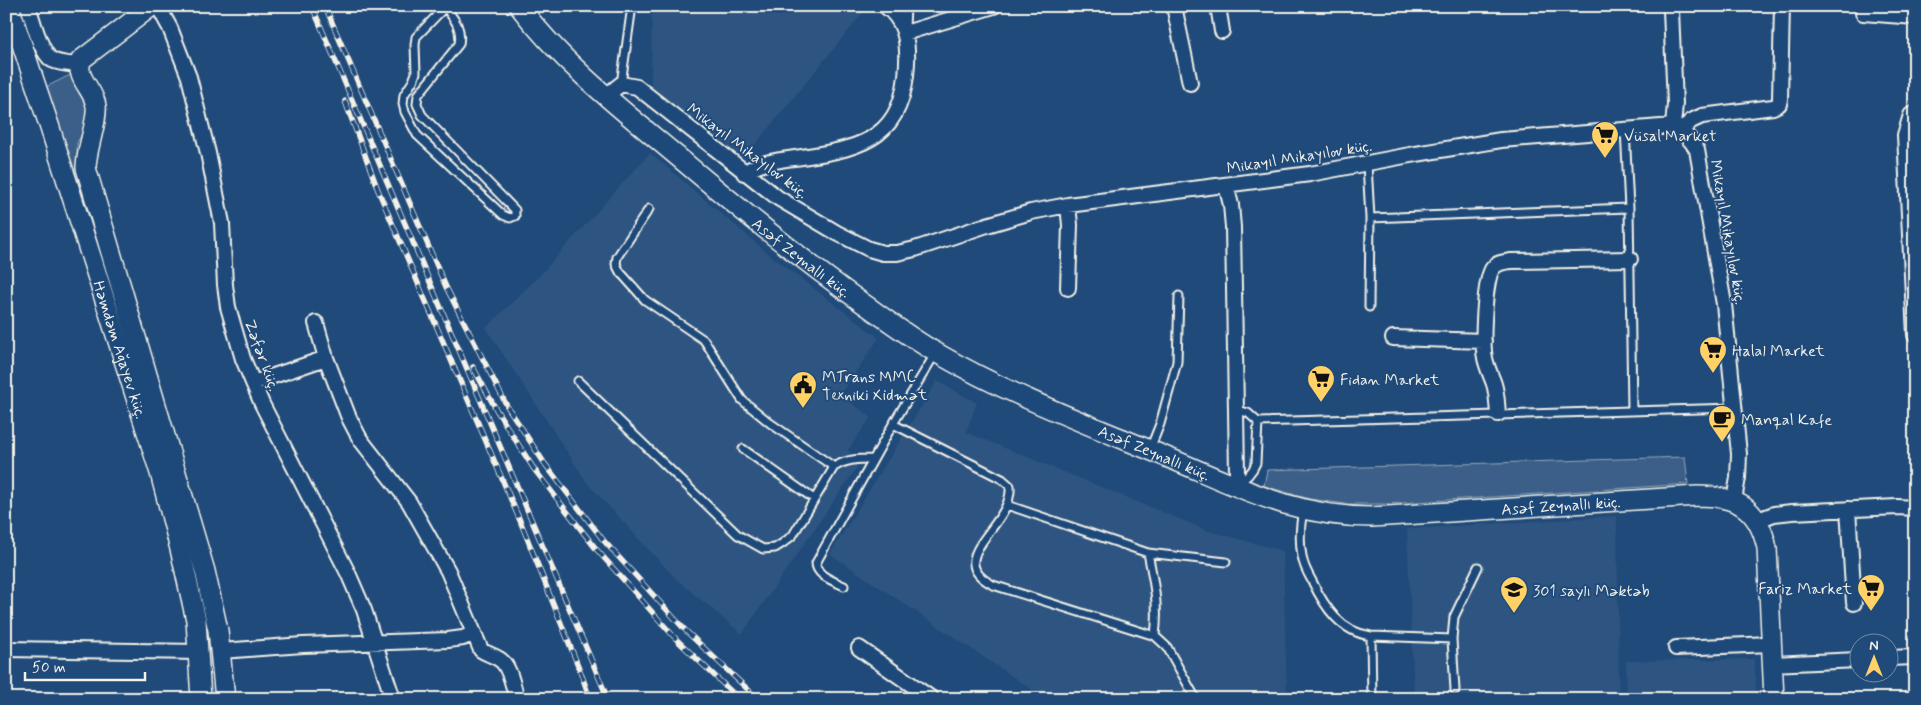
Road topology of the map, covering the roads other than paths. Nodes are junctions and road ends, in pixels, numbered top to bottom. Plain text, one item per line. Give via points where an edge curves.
1 (9, 6) edge
2 (28, 6) edge
3 (152, 6) edge
4 (158, 6) edge
5 (519, 6) edge
6 (632, 6) edge
7 (885, 6) edge
8 (906, 6) edge
9 (994, 6) edge
10 (1174, 6) edge
11 (1218, 6) edge
12 (1782, 6) edge
13 (446, 7) edge
14 (1671, 10) dead end
15 (1863, 13) dead end
16 (1915, 17) edge
17 (1222, 31) dead end
18 (905, 33) junction
19 (79, 66) junction
20 (1190, 82) dead end
21 (621, 84) junction
22 (606, 96) junction
23 (1913, 114) edge
24 (1677, 128) junction
25 (1625, 129) junction
26 (1367, 164) junction
27 (744, 173) junction
28 (1226, 185) junction
29 (1068, 205) junction
30 (1629, 208) junction
31 (649, 209) dead end
32 (1370, 218) junction
33 (1630, 259) junction
34 (1068, 288) dead end
35 (1179, 296) dead end
36 (1369, 307) dead end
37 (316, 323) dead end
38 (1915, 335) edge
39 (1393, 338) dead end
40 (1484, 341) junction
41 (936, 352) junction
42 (326, 358) junction
43 (578, 381) dead end
44 (253, 384) junction
45 (1735, 408) junction
46 (1235, 409) junction
47 (1632, 410) junction
48 (1498, 414) junction
49 (1258, 422) junction
50 (893, 424) junction
51 (743, 449) dead end
52 (1150, 450) junction
53 (873, 459) junction
54 (834, 467) junction
55 (1235, 485) junction
56 (814, 499) junction
57 (1734, 500) junction
58 (1008, 505) junction
59 (1915, 508) edge
60 (1848, 509) junction
61 (1303, 510) junction
62 (1758, 520) junction
63 (1148, 553) junction
64 (1226, 562) dead end
65 (1478, 568) dead end
66 (844, 586) dead end
67 (1854, 603) dead end
68 (474, 634) junction
69 (1155, 636) junction
70 (1371, 636) junction
71 (1452, 638) junction
72 (375, 642) junction
73 (1771, 644) junction
74 (859, 648) dead end
75 (1676, 648) dead end
76 (6, 649) edge
77 (221, 651) junction
78 (199, 652) junction
79 (1915, 657) edge
80 (1898, 658) edge
81 (1848, 660) edge
82 (1772, 664) junction
83 (1454, 690) dead end
84 (202, 699) edge
85 (224, 699) edge
86 (393, 699) edge
87 (517, 699) edge
88 (932, 699) edge
89 (1196, 699) edge
90 (1372, 699) edge
91 (1774, 699) edge

1 - 78 main road, Həmdəm Ağayev küç. via 160,474 192,602
2 - 19 street via 44,52 60,63
3 - 19 main road via 84,56
4 - 44 street, Zəfər küç. via 189,77 222,223 228,307
5 - 22 main road, Asəf Zeynallı küç. via 558,52
6 - 21 lane
7 - 18 street
8 - 18 lane
9 - 18 street
10 - 20 street
11 - 17 street
12 - 24 street via 1779,104 1702,116
13 - 13 lane via 416,37 416,73 402,104 417,135 510,218 515,216 515,210 422,115 417,104 418,95 459,44 461,34
14 - 24 street
15 - 16 street
18 - 27 street via 908,48 902,98 884,130 864,142 832,153 766,162
19 - 77 main road via 96,106 86,161 88,175 194,530
21 - 22 street
21 - 27 street, Mikayıl Mikayılov küç. via 636,87
22 - 41 main road, Asəf Zeynallı küç. via 775,238
23 - 38 street via 1905,135
24 - 25 street, Mikayıl Mikayılov küç.
24 - 45 street, Mikayıl Mikayılov küç. via 1692,141 1700,164 1724,304
25 - 26 street, Mikayıl Mikayılov küç. via 1502,140
25 - 30 lane
26 - 28 street, Mikayıl Mikayılov küç.
26 - 32 lane
27 - 29 street, Mikayıl Mikayılov küç. via 778,198 837,233 883,253 915,249 1031,212
28 - 29 street, Mikayıl Mikayılov küç.
28 - 46 street via 1233,227
29 - 34 street
30 - 32 lane
30 - 33 lane
31 - 54 lane via 616,257 620,272 645,300 704,340 742,400
32 - 36 lane
33 - 40 street via 1501,262 1494,266 1488,280
33 - 47 lane
35 - 52 lane via 1177,362
37 - 42 street
39 - 40 street
40 - 48 street
41 - 50 lane
41 - 52 main road, Asəf Zeynallı küç. via 999,384
42 - 44 street
42 - 68 street via 360,439 410,502 448,571
43 - 56 lane via 738,535 752,544 764,549 784,543 793,536
44 - 72 street, Zəfər küç. via 348,573
45 - 47 lane
45 - 57 street, Mikayıl Mikayılov küç. via 1739,465
46 - 49 lane via 1248,413
46 - 55 street
47 - 48 lane
48 - 49 lane
49 - 55 lane via 1254,470
50 - 53 lane
50 - 58 lane via 1002,478 1010,486
51 - 56 lane
52 - 55 main road, Asəf Zeynallı küç.
53 - 54 lane via 852,459
53 - 66 lane via 816,563 820,573
54 - 56 lane
55 - 61 main road, Asəf Zeynallı küç.
57 - 61 main road, Asəf Zeynallı küç. via 1697,496 1372,517 1347,517
57 - 62 main road, Asəf Zeynallı küç.
58 - 63 lane
58 - 69 lane via 975,551 973,562 980,579
59 - 60 street
60 - 62 street via 1774,514
60 - 67 street
61 - 70 lane via 1300,530 1302,559 1318,595 1332,616 1345,627
62 - 73 main road via 1767,548
63 - 64 lane
63 - 69 lane via 1157,599
65 - 71 lane via 1454,617
68 - 72 street via 448,640
68 - 87 street via 481,650 505,664
69 - 89 lane via 1167,647
70 - 71 lane
70 - 90 lane
71 - 83 lane
72 - 77 street
72 - 86 street, Zəfər küç.
73 - 75 street
73 - 82 main road
74 - 88 street
76 - 78 street
77 - 78 main road
77 - 85 main road
78 - 84 main road, Həmdəm Ağayev küç.
79 - 80 street
81 - 82 street
82 - 91 main road

